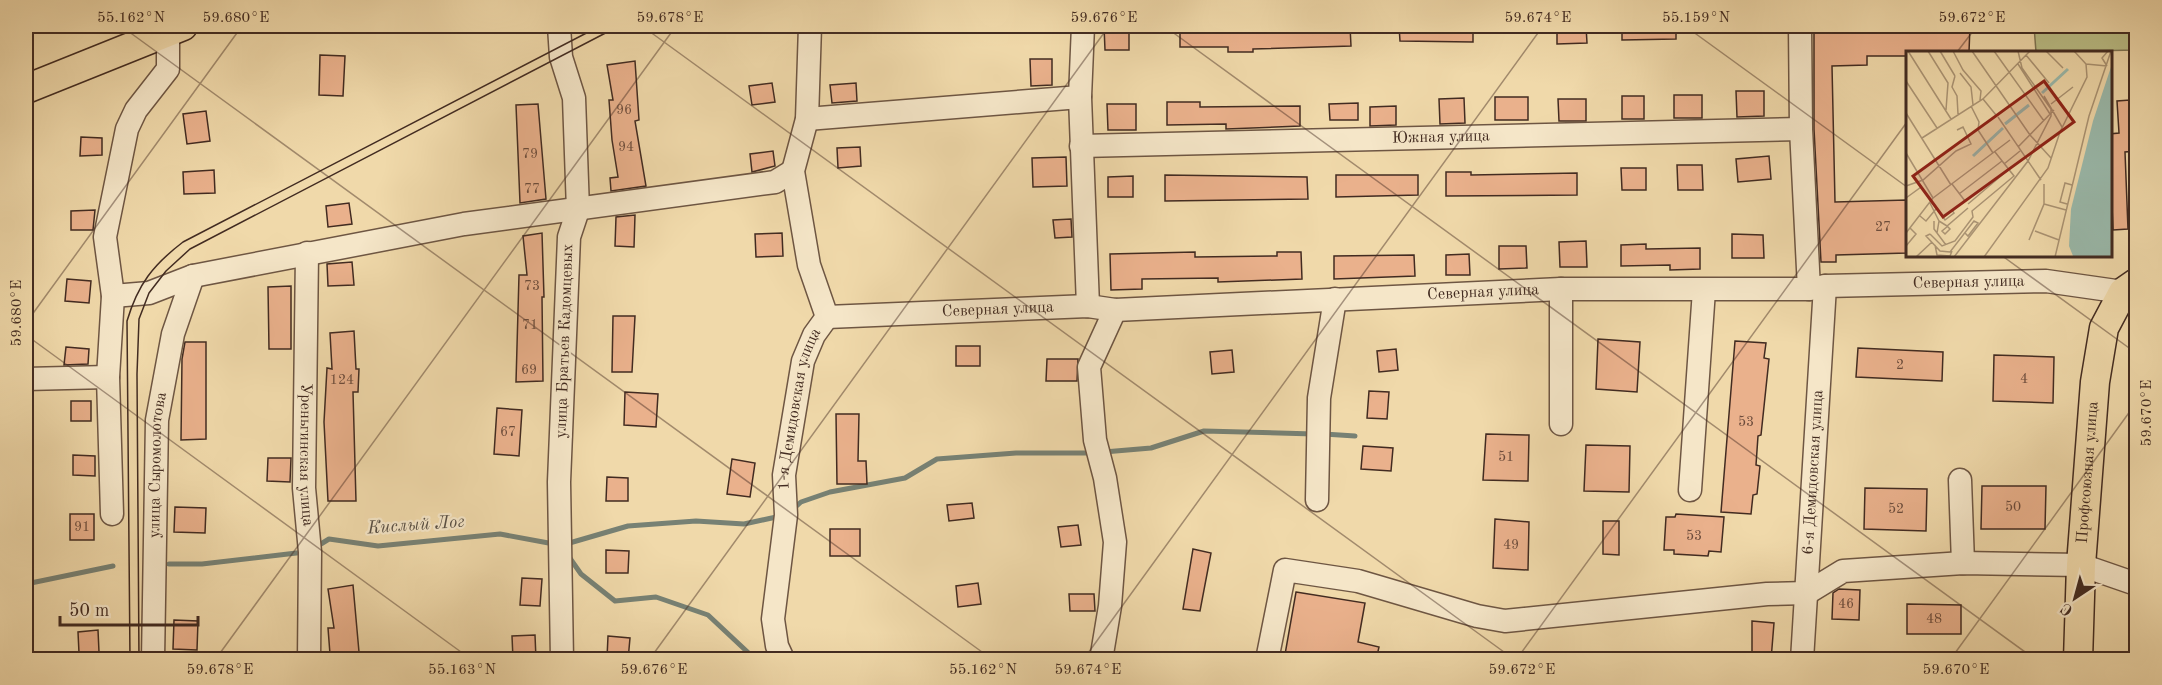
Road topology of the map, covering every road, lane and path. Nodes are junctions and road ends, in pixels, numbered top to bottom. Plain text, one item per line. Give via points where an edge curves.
1 (560, 26) edge
2 (810, 26) edge
3 (1083, 26) edge
4 (1800, 26) edge
5 (176, 30) edge
6 (26, 89) edge
7 (1080, 97) junction
8 (807, 119) junction
9 (1801, 129) junction
10 (1081, 146) junction
11 (793, 171) junction
12 (578, 210) junction
13 (307, 253) junction
14 (193, 276) junction
15 (1817, 287) junction
16 (2130, 288) edge
17 (1561, 289) junction
18 (1704, 290) junction
19 (113, 296) junction
20 (1335, 299) junction
21 (1088, 306) junction
22 (1115, 310) junction
23 (827, 317) junction
24 (108, 377) junction
25 (26, 379) edge
26 (1561, 424) dead end
27 (1960, 480) dead end
28 (1690, 490) dead end
29 (1317, 500) dead end
30 (112, 514) dead end
31 (1963, 563) junction
32 (2081, 565) junction
33 (2136, 585) edge
34 (1807, 593) junction
35 (783, 659) edge
36 (153, 660) edge
37 (309, 660) edge
38 (562, 660) edge
39 (1101, 660) edge
40 (1267, 660) edge
41 (1802, 660) edge
42 (2078, 660) edge

1 - 12 street, улица Братьев Кадомцевых via 561,57 574,98
2 - 8 street, 1-я Демидовская улица
3 - 7 street
4 - 9 street, 6-я Демидовская улица
5 - 6 main road
5 - 19 street via 168,69 136,110 127,129 105,237
7 - 8 street
7 - 10 street
8 - 11 street, 1-я Демидовская улица
9 - 10 street, Южная улица
9 - 15 street, 6-я Демидовская улица
10 - 21 street
11 - 12 street via 775,182
11 - 23 street, 1-я Демидовская улица via 809,265
12 - 13 street via 464,224
12 - 38 street, улица Братьев Кадомцевых via 569,237 560,482
13 - 14 street
13 - 37 street, Уреньгинская улица via 304,488 309,552
14 - 19 street via 148,293
14 - 36 street, улица Сыромолотова via 172,334 157,420
15 - 16 street, Северная улица via 2046,281
15 - 18 street, Северная улица
15 - 34 street, 6-я Демидовская улица
16 - 32 main road, Профсоюзная улица via 2104,328 2095,382
17 - 18 street, Северная улица
17 - 20 street, Северная улица
17 - 26 street
18 - 28 street
19 - 24 street
20 - 22 street, Северная улица
20 - 29 street via 1319,398
21 - 22 street, Северная улица
21 - 23 street, Северная улица
22 - 39 street via 1089,367 1095,440 1115,542
23 - 35 street, 1-я Демидовская улица via 803,362 784,475 786,515 773,619
24 - 25 street
24 - 30 street
27 - 31 street
31 - 32 street
31 - 34 street via 1843,571
32 - 33 street
32 - 42 main road, Профсоюзная улица
34 - 40 street via 1505,621 1358,581 1285,570
34 - 41 street, 6-я Демидовская улица

